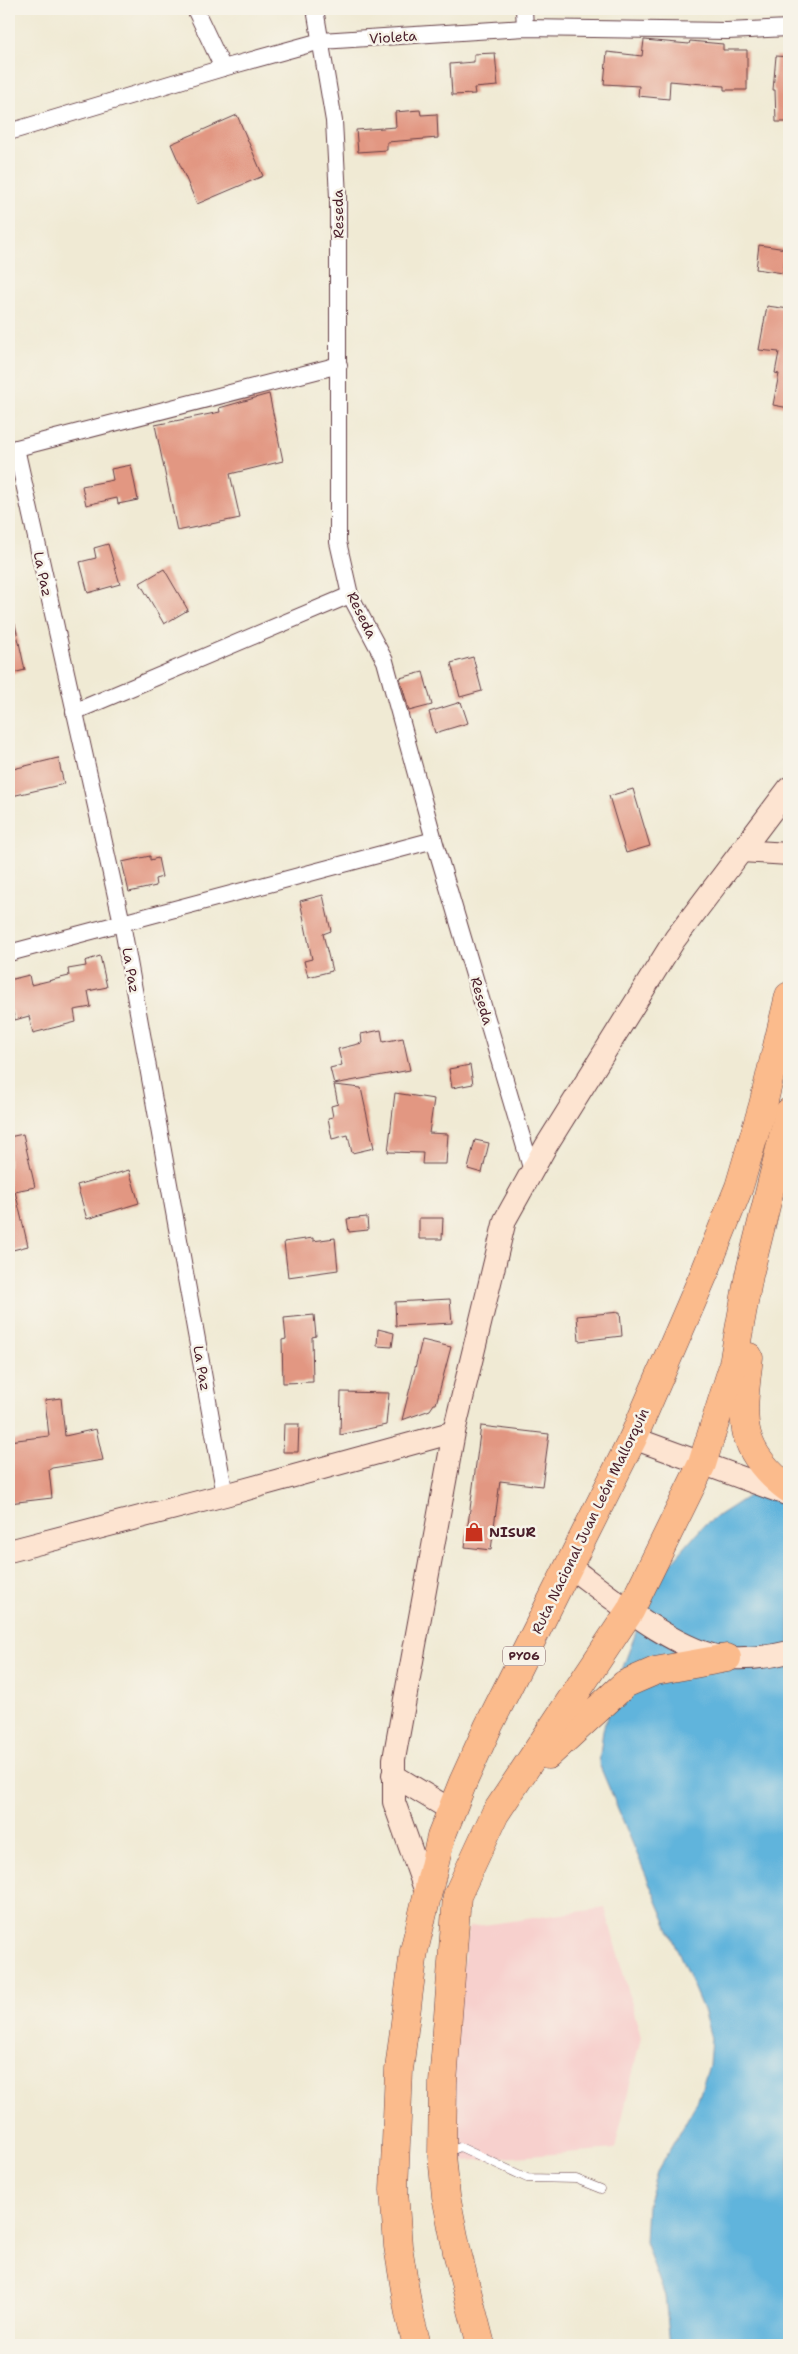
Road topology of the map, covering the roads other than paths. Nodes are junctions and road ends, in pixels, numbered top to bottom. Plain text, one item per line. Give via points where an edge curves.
1 (195, 9) edge
2 (315, 9) edge
3 (524, 9) edge
4 (525, 28) junction
5 (789, 28) edge
6 (321, 41) junction
7 (223, 68) junction
8 (9, 132) edge
9 (339, 365) junction
10 (12, 449) edge
11 (350, 594) junction
12 (74, 712) junction
13 (789, 788) edge
14 (434, 840) junction
15 (741, 851) junction
16 (789, 854) edge
17 (122, 923) junction
18 (9, 953) edge
19 (789, 996) edge
20 (789, 1112) edge
21 (532, 1171) junction
22 (762, 1225) junction
23 (454, 1432) junction
24 (632, 1438) junction
25 (702, 1464) junction
26 (789, 1489) edge
27 (225, 1495) junction
28 (789, 1495) edge
29 (9, 1550) edge
30 (570, 1567) junction
31 (630, 1611) junction
32 (789, 1652) edge
33 (727, 1658) junction
34 (393, 1775) junction
35 (510, 1790) junction
36 (451, 1810) junction
37 (426, 1892) junction
38 (457, 1896) junction
39 (442, 2155) junction
40 (601, 2189) dead end
41 (417, 2345) edge
42 (481, 2345) edge

1 - 7 street
2 - 6 street, Reseda
3 - 4 street
4 - 5 street, Violeta via 727,31
4 - 6 street, Violeta
6 - 7 street, Violeta
6 - 9 street, Reseda via 334,121 338,187
7 - 8 street, Violeta
9 - 10 street
9 - 11 street, Reseda via 338,542
10 - 12 street, La Paz
11 - 12 street
11 - 14 street, Reseda via 385,660
12 - 17 street, La Paz
13 - 15 main road
14 - 17 street
14 - 21 street, Reseda
15 - 16 main road
15 - 21 main road via 675,939
17 - 18 street
17 - 27 street, La Paz
19 - 24 highway, Ruta Nacional Juan León Mallorquín / PY06 via 739,1187
20 - 22 highway
21 - 23 main road via 505,1220
22 - 25 highway via 749,1275 732,1369
22 - 26 highway via 759,1300 743,1411 749,1443 760,1463
23 - 27 main road
23 - 34 main road
24 - 25 main road
24 - 30 highway, Ruta Nacional Juan León Mallorquín / PY06
25 - 28 main road
25 - 31 highway
27 - 29 main road
30 - 31 main road
30 - 36 highway, Ruta Nacional Juan León Mallorquín / PY06 via 488,1727
31 - 33 main road via 685,1645
31 - 35 highway
32 - 33 main road via 774,1656
33 - 35 highway via 654,1671 625,1684
34 - 36 main road
34 - 37 main road via 394,1802
35 - 38 highway via 495,1814
36 - 37 highway, Ruta Nacional Juan León Mallorquín / PY06
36 - 38 highway via 464,1830
37 - 41 highway, Ruta Nacional Juan León Mallorquín / PY06 via 405,2006 398,2070 394,2190 398,2246
38 - 39 highway via 443,2083
39 - 40 lane via 460,2147 527,2178 576,2179
39 - 42 highway via 457,2252

